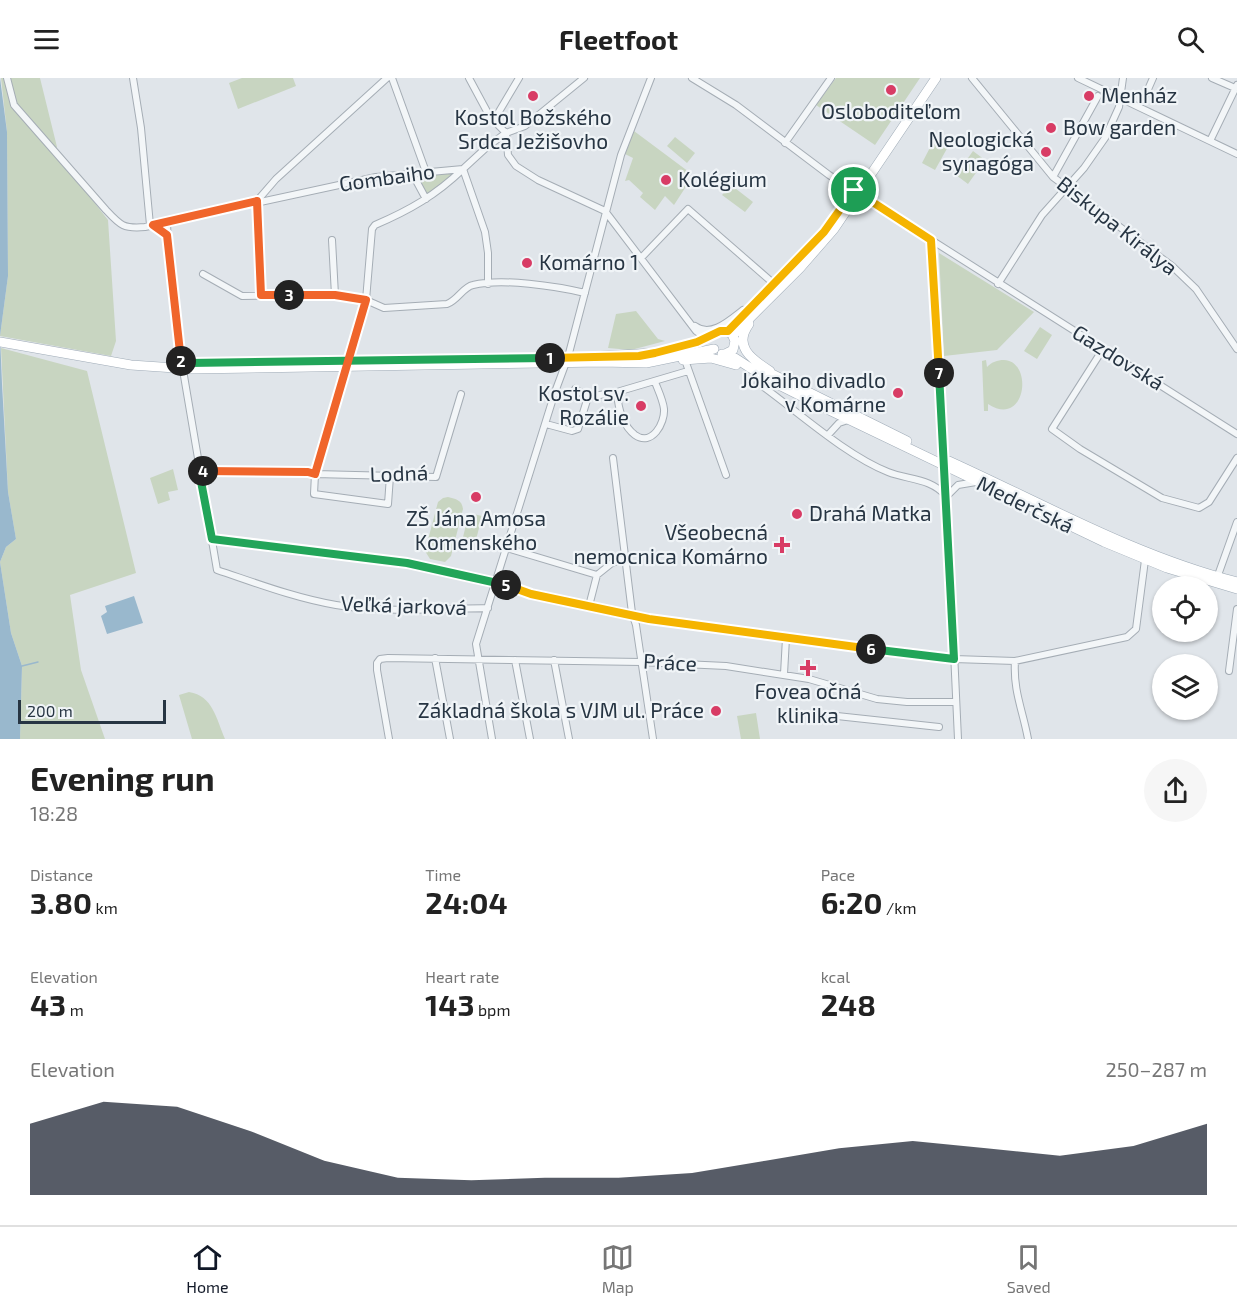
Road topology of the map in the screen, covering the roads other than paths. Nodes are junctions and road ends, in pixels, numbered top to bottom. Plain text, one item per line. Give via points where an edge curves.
1 (7, 78) edge
2 (133, 78) edge
3 (387, 78) edge
4 (392, 78) edge
5 (469, 78) edge
6 (519, 78) edge
7 (584, 78) edge
8 (651, 78) edge
9 (692, 78) edge
10 (930, 78) edge
11 (936, 78) edge
12 (972, 78) edge
13 (1078, 78) edge
14 (1123, 78) edge
15 (1153, 78) edge
16 (1212, 78) edge
17 (829, 81) edge
18 (1236, 87) edge
19 (1146, 94) dead end
20 (1098, 96) dead end
21 (1119, 99) junction
22 (494, 120) junction
23 (506, 133) junction
24 (1210, 141) junction
25 (785, 143) junction
26 (1237, 154) edge
27 (463, 169) junction
28 (426, 172) junction
29 (412, 173) junction
30 (1053, 177) junction
31 (1066, 188) junction
32 (857, 192) junction
33 (426, 199) junction
34 (257, 201) junction
35 (605, 211) junction
36 (167, 222) junction
37 (152, 225) junction
38 (167, 235) junction
39 (332, 240) dead end
40 (931, 240) junction
41 (641, 258) junction
42 (203, 274) dead end
43 (773, 283) junction
44 (488, 284) junction
45 (998, 284) junction
46 (585, 293) junction
47 (261, 295) junction
48 (335, 295) junction
49 (765, 297) junction
50 (366, 300) junction
51 (694, 326) junction
52 (730, 333) junction
53 (710, 336) junction
54 (4, 343) edge
55 (734, 347) junction
56 (714, 349) junction
57 (1103, 349) junction
58 (1237, 349) edge
59 (725, 354) junction
60 (567, 360) junction
61 (685, 360) junction
62 (646, 363) junction
63 (347, 364) junction
64 (182, 366) junction
65 (688, 371) junction
66 (781, 378) junction
67 (769, 380) junction
68 (655, 382) junction
69 (758, 383) dead end
70 (575, 389) dead end
71 (617, 392) junction
72 (461, 394) dead end
73 (588, 397) junction
74 (829, 410) junction
75 (849, 420) junction
76 (546, 424) junction
77 (830, 433) junction
78 (1237, 434) edge
79 (613, 458) dead end
80 (1237, 458) edge
81 (943, 462) junction
82 (199, 471) junction
83 (315, 474) junction
84 (726, 474) dead end
85 (390, 476) junction
86 (945, 478) junction
87 (978, 482) junction
88 (932, 484) junction
89 (946, 497) junction
90 (1237, 522) edge
91 (212, 539) junction
92 (507, 548) junction
93 (626, 558) junction
94 (1150, 558) junction
95 (597, 575) junction
96 (1205, 576) edge
97 (1218, 577) edge
98 (1218, 580) edge
99 (1218, 580) edge
100 (1237, 582) edge
101 (495, 583) junction
102 (1237, 589) edge
103 (589, 606) junction
104 (488, 608) junction
105 (1237, 609) edge
106 (633, 616) junction
107 (786, 638) junction
108 (1234, 650) edge
109 (435, 658) junction
110 (477, 659) junction
111 (954, 659) junction
112 (515, 660) junction
113 (555, 660) junction
114 (1015, 661) junction
115 (641, 662) junction
116 (1229, 671) dead end
117 (784, 674) junction
118 (956, 702) junction
119 (837, 716) dead end
120 (939, 727) dead end
121 (389, 739) edge
122 (450, 739) edge
123 (492, 739) edge
124 (530, 739) edge
125 (569, 739) edge
126 (653, 739) edge
127 (958, 739) edge
128 (1028, 739) edge

1 - 37 street, Gombaiho via 14,105 120,225
2 - 37 street
3 - 34 street
4 - 28 street
5 - 22 street
6 - 22 street
7 - 23 street, Gombaiho via 525,126
8 - 35 street via 621,155
9 - 25 street, Gazdovská via 736,105
10 - 32 main road
11 - 32 main road
12 - 30 street, Biskupa Királya
13 - 21 street
14 - 21 street
15 - 19 street
16 - 18 street
17 - 25 street
18 - 24 street
20 - 30 street
21 - 24 street
21 - 31 street via 1105,138
22 - 23 street
23 - 27 street, Gombaiho
23 - 35 street via 508,155 516,166
24 - 26 street
25 - 32 street, Gazdovská
27 - 28 street, Gombaiho
27 - 33 street
27 - 44 street via 485,232
28 - 29 street, Gombaiho
29 - 33 street
29 - 34 street, Gombaiho
30 - 31 street, Biskupa Királya
31 - 45 street via 1042,215
31 - 58 street, Biskupa Királya via 1173,266 1196,289
32 - 40 street, Gazdovská
32 - 43 main road
32 - 49 main road via 834,229 800,268
33 - 50 street via 372,229
34 - 36 street, Gombaiho
34 - 47 street
35 - 41 street
35 - 46 street
36 - 37 street, Gombaiho
36 - 38 street
37 - 38 street
38 - 64 street
39 - 48 street
40 - 45 street, Gazdovská
40 - 81 street
41 - 43 street via 688,209
41 - 51 street
42 - 47 street via 242,296
43 - 49 main road
44 - 46 street via 556,287
44 - 50 street via 469,287 457,299 442,305 384,308
45 - 57 street, Gazdovská
46 - 60 street
47 - 48 street
48 - 50 street
49 - 51 street via 706,331
49 - 52 main road
49 - 66 main road via 742,340 751,356
50 - 63 street
51 - 53 street via 699,334
52 - 53 main road via 722,330
52 - 55 main road
53 - 56 main road
53 - 60 main road via 639,356
54 - 64 main road via 112,362
55 - 59 main road
55 - 66 main road, Mederčská via 752,363
56 - 59 main road
56 - 62 main road
57 - 78 street, Gazdovská
57 - 80 street via 1052,429 1162,498 1199,508 1209,502
59 - 67 main road, Mederčská
60 - 62 main road
60 - 63 main road
60 - 76 street
61 - 62 main road
61 - 65 street
61 - 67 main road via 718,358
63 - 64 main road
63 - 83 street
64 - 82 street
65 - 68 street
65 - 84 street
66 - 81 main road, Mederčská
67 - 74 main road, Mederčská
68 - 71 street
68 - 71 street via 664,406 663,421 647,437 637,436 627,425 618,407
69 - 77 street, Mederčská
70 - 73 street
71 - 73 street
72 - 85 street, Lodná via 436,477
73 - 76 street via 578,429
74 - 75 main road, Mederčská
74 - 77 street via 833,420
75 - 77 street via 843,420
75 - 81 main road, Mederčská
76 - 92 street
77 - 88 street, Mederčská via 873,466
79 - 93 street
81 - 86 street
81 - 87 main road, Mederčská
81 - 94 main road, Mederčská
82 - 83 street, Lodná
82 - 91 street
83 - 85 street, Lodná
83 - 85 street via 314,494 388,504
86 - 88 street, Mederčská
86 - 89 street
87 - 89 street via 958,485
87 - 94 main road, Mederčská via 1069,526
88 - 89 street, Mederčská
89 - 111 street
90 - 97 street
91 - 101 street via 407,563
91 - 104 street, Veľká jarková via 217,570 301,597 373,609
92 - 95 street
92 - 101 street
93 - 95 street
93 - 106 street
94 - 96 main road, Mederčská
94 - 114 street via 1136,629 1127,637
95 - 103 street
98 - 100 main road, Mederčská
99 - 102 main road, Mederčská
101 - 103 street
101 - 104 street
103 - 106 street
104 - 110 street via 476,644
105 - 108 street
106 - 107 street
106 - 115 street
107 - 111 street
107 - 117 street
108 - 116 street
109 - 110 street, Práce
109 - 121 street, Práce via 380,659 377,663
109 - 122 street
110 - 112 street, Práce
110 - 123 street
111 - 114 street
111 - 118 street
112 - 113 street, Práce
112 - 124 street
113 - 115 street, Práce
113 - 125 street
114 - 128 street via 1014,685
115 - 117 street, Práce via 726,666
115 - 126 street
117 - 118 street, Práce via 877,699
118 - 127 street
119 - 120 street

